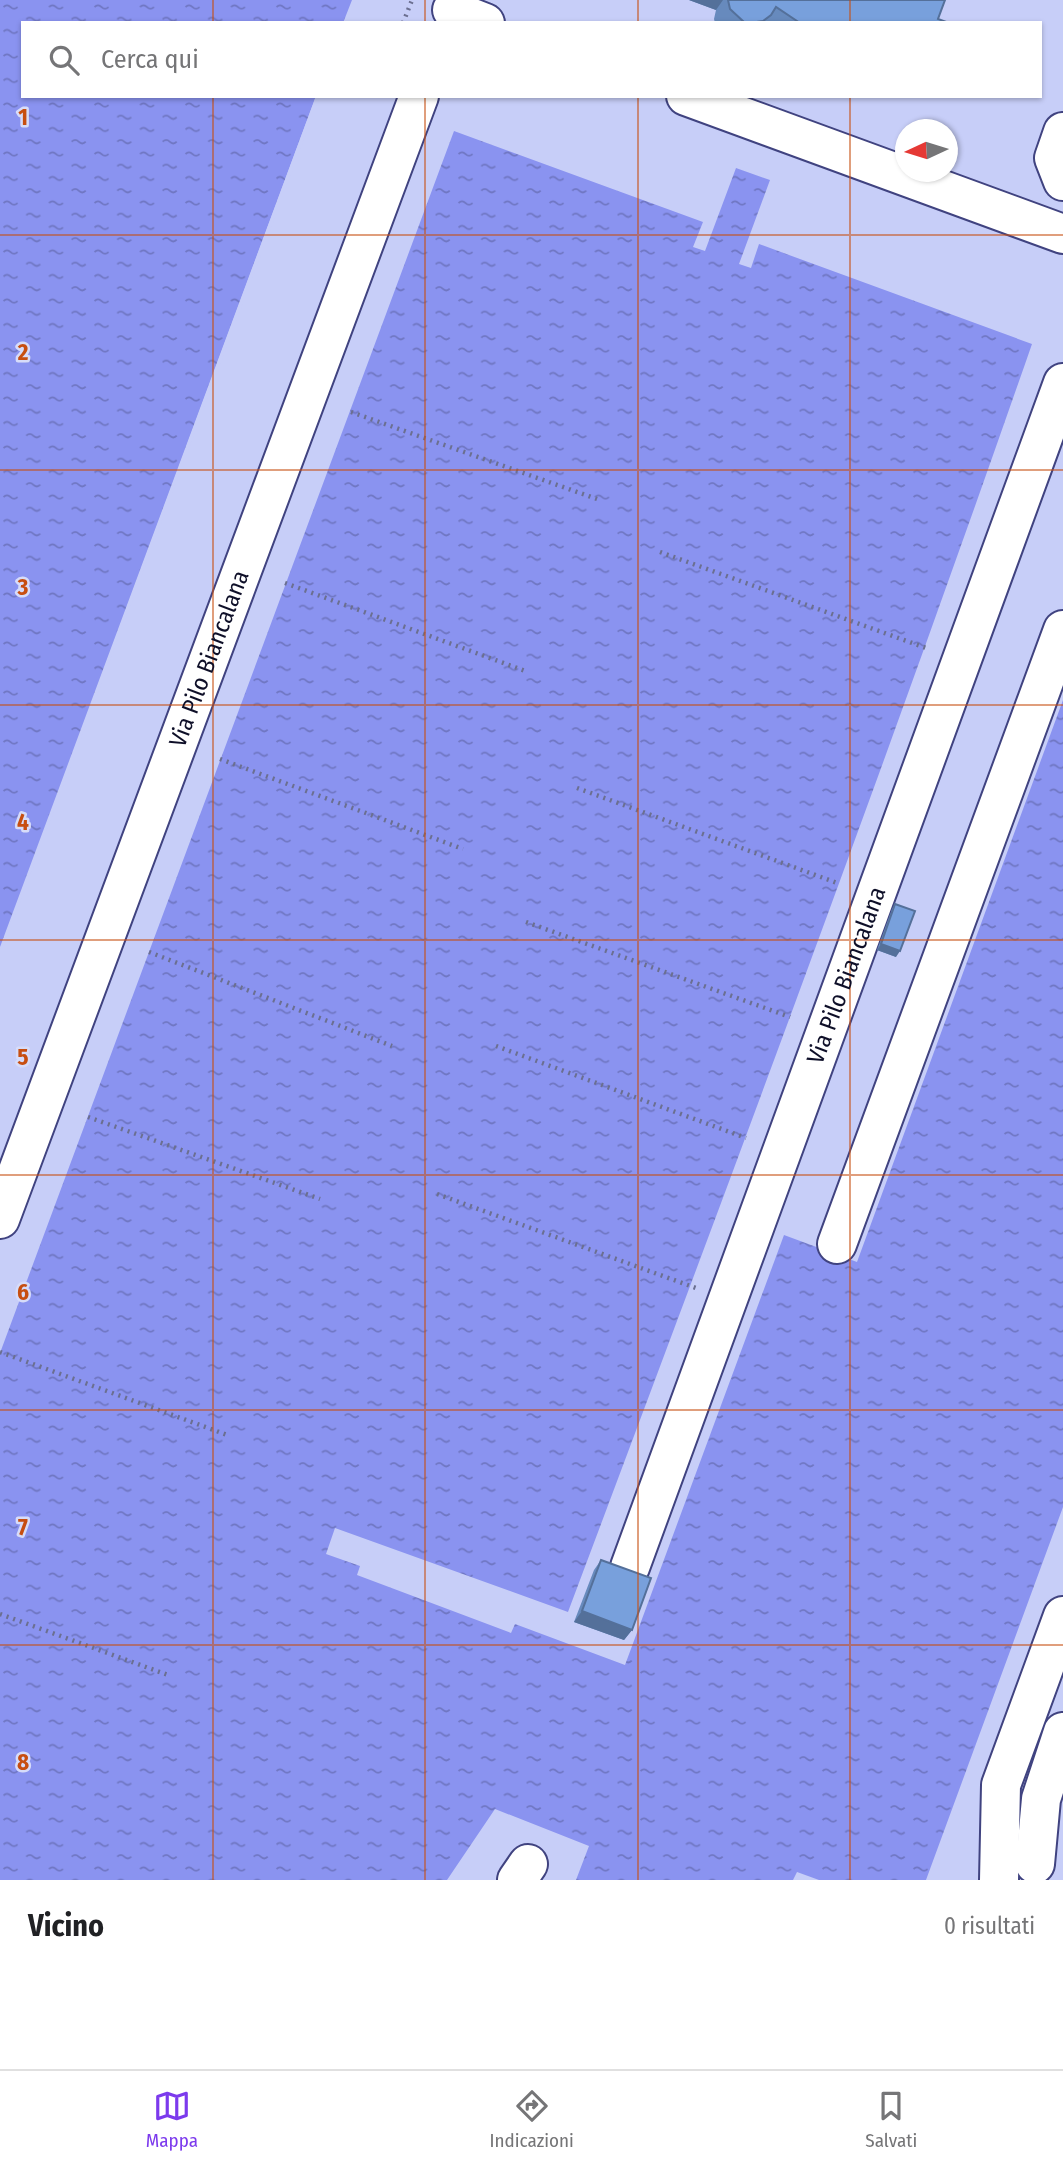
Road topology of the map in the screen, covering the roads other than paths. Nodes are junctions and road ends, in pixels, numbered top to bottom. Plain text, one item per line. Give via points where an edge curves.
1 (418, 98) edge
2 (691, 98) edge
3 (1063, 234) edge
4 (1063, 383) edge
5 (1063, 630) edge
6 (0, 1219) edge
7 (837, 1244) dead end
8 (630, 1567) edge
9 (1063, 1616) edge
10 (1063, 1732) edge
11 (1037, 1865) edge
12 (999, 1880) edge

1 - 6 lane, Via Pilo Biancalana
2 - 3 lane
4 - 8 lane, Via Pilo Biancalana
5 - 7 lane
9 - 12 lane via 1001,1785
10 - 11 lane via 1041,1799

